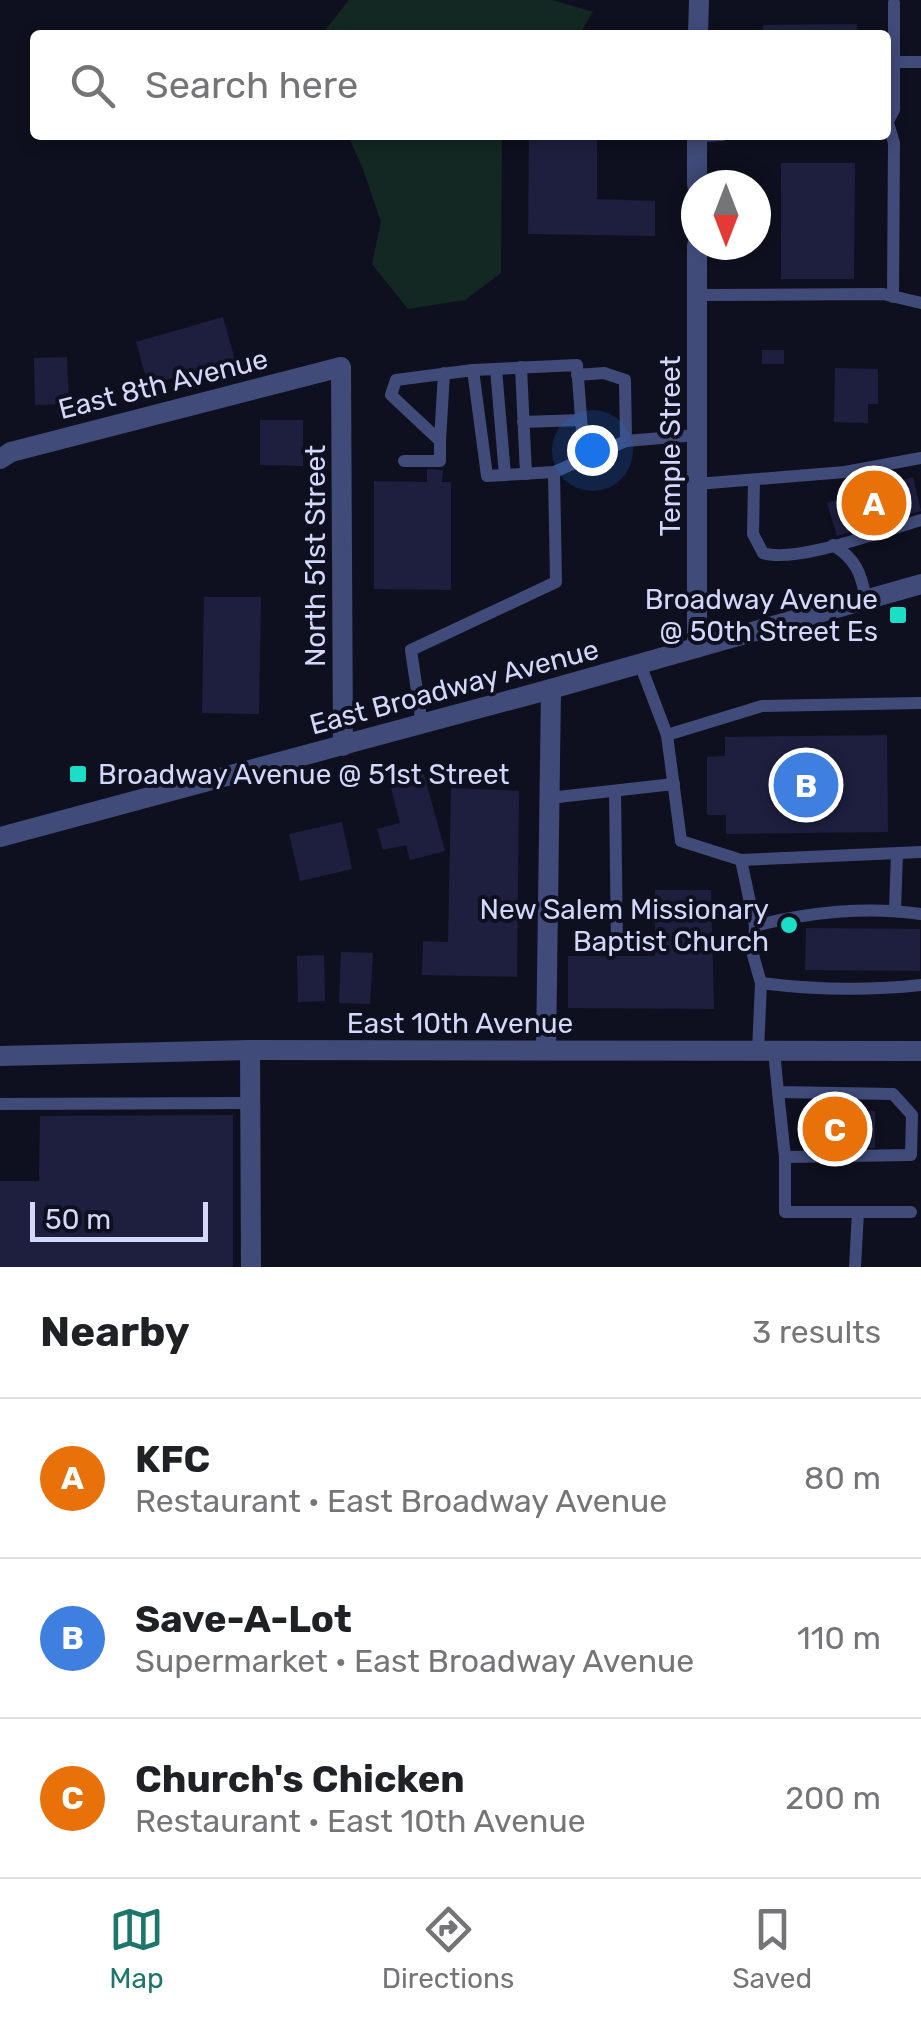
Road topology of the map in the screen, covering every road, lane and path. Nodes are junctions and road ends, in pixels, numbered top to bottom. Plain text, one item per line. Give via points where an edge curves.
1 (699, 0) edge
2 (894, 3) dead end
3 (698, 30) edge
4 (894, 62) junction
5 (921, 62) edge
6 (891, 116) edge
7 (891, 135) edge
8 (697, 140) edge
9 (697, 170) edge
10 (697, 260) edge
11 (697, 296) junction
12 (892, 296) junction
13 (921, 303) edge
14 (341, 367) joint
15 (521, 367) junction
16 (496, 369) junction
17 (473, 370) junction
18 (444, 373) junction
19 (578, 375) junction
20 (581, 420) junction
21 (524, 422) junction
22 (697, 435) junction
23 (440, 441) junction
24 (626, 441) junction
25 (584, 457) junction
26 (921, 458) edge
27 (0, 459) edge
28 (404, 462) dead end
29 (554, 472) junction
30 (526, 474) junction
31 (506, 475) junction
32 (754, 480) junction
33 (697, 484) junction
34 (921, 520) edge
35 (833, 545) junction
36 (921, 584) edge
37 (866, 600) junction
38 (698, 648) junction
39 (640, 664) junction
40 (551, 690) junction
41 (921, 703) edge
42 (422, 725) junction
43 (668, 734) junction
44 (343, 746) junction
45 (674, 784) junction
46 (615, 791) junction
47 (549, 798) junction
48 (1, 832) edge
49 (921, 852) edge
50 (897, 854) junction
51 (740, 860) junction
52 (895, 910) junction
53 (921, 914) edge
54 (756, 926) junction
55 (617, 947) dead end
56 (761, 983) junction
57 (921, 984) edge
58 (250, 1050) junction
59 (546, 1050) junction
60 (766, 1051) junction
61 (921, 1051) edge
62 (0, 1056) edge
63 (778, 1092) junction
64 (250, 1103) junction
65 (0, 1104) edge
66 (916, 1155) edge
67 (785, 1157) junction
68 (858, 1212) junction
69 (910, 1212) dead end
70 (251, 1267) edge
71 (855, 1267) edge

1 - 3 street
2 - 4 lane
4 - 5 lane
4 - 6 lane
7 - 12 lane
8 - 9 street
10 - 11 street, Temple Street
11 - 12 lane
11 - 22 street, Temple Street
12 - 13 lane
14 - 27 street, East 8th Avenue
14 - 44 street, North 51st Street
15 - 16 lane
15 - 19 lane via 577,365
15 - 21 lane
16 - 17 lane
16 - 31 lane
17 - 18 lane
17 - 31 lane via 487,476
18 - 23 lane
18 - 23 lane via 396,380 391,395
19 - 20 lane
19 - 24 lane via 625,380
20 - 21 lane
20 - 25 lane
21 - 30 lane
22 - 24 lane
22 - 33 street, Temple Street
23 - 28 lane via 440,462
24 - 25 lane
25 - 29 lane
26 - 32 lane
29 - 30 lane
29 - 42 lane via 556,582 411,650
30 - 31 lane
32 - 33 lane
32 - 35 lane via 753,534 764,553 775,557
33 - 38 street, Temple Street
34 - 35 lane
35 - 37 lane via 861,572
36 - 37 street, East Broadway Avenue
37 - 38 street, East Broadway Avenue
38 - 39 street, East Broadway Avenue
39 - 40 street, East Broadway Avenue
39 - 43 lane
40 - 42 street, East Broadway Avenue
40 - 47 street
41 - 43 lane via 762,706
42 - 44 street, East Broadway Avenue
43 - 45 lane
44 - 48 street, East Broadway Avenue
45 - 46 lane
45 - 51 lane via 682,842
46 - 47 lane
46 - 55 lane
47 - 59 street
49 - 50 lane
50 - 51 lane
50 - 52 lane
51 - 54 lane
52 - 53 lane
52 - 54 lane via 791,916
54 - 56 lane via 753,955
56 - 57 lane via 816,990
56 - 60 lane
58 - 59 street, East 10th Avenue
58 - 62 street, East 10th Avenue
58 - 64 street
59 - 60 street, East 10th Avenue
60 - 61 street, East 10th Avenue
60 - 63 lane
63 - 66 lane via 893,1094 912,1114
63 - 67 lane
64 - 65 lane
64 - 70 street
66 - 67 lane
67 - 68 lane via 785,1212
68 - 69 lane
68 - 71 lane

